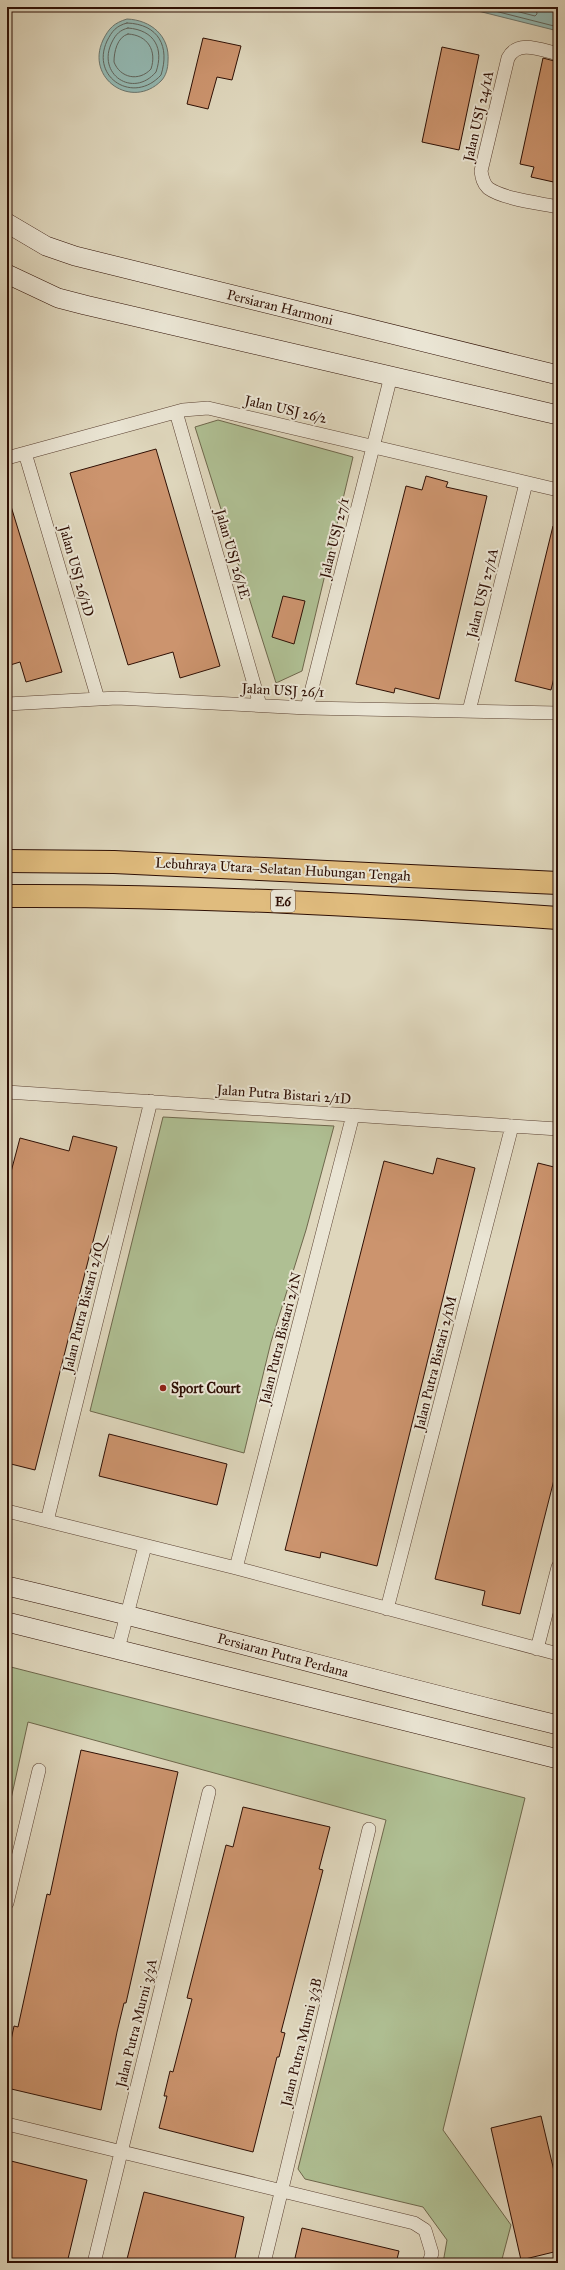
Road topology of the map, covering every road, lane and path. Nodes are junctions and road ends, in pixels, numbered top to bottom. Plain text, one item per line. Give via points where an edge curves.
1 (558, 54) edge
2 (558, 207) edge
3 (7, 223) edge
4 (10, 277) edge
5 (558, 375) edge
6 (391, 376) junction
7 (176, 412) junction
8 (558, 415) edge
9 (374, 446) junction
10 (25, 453) junction
11 (7, 458) edge
12 (526, 483) junction
13 (558, 490) edge
14 (98, 699) junction
15 (7, 704) edge
16 (260, 705) junction
17 (307, 708) junction
18 (468, 711) junction
19 (558, 713) edge
20 (7, 861) edge
21 (558, 883) edge
22 (7, 896) edge
23 (558, 918) edge
24 (7, 1092) edge
25 (151, 1101) junction
26 (353, 1115) junction
27 (512, 1126) junction
28 (558, 1129) edge
29 (7, 1511) edge
30 (47, 1521) junction
31 (145, 1546) junction
32 (236, 1568) junction
33 (558, 1568) edge
34 (7, 1586) edge
35 (388, 1609) junction
36 (127, 1614) junction
37 (7, 1622) edge
38 (118, 1649) junction
39 (537, 1649) junction
40 (558, 1654) edge
41 (558, 1725) edge
42 (558, 1759) edge
43 (38, 1770) dead end
44 (209, 1792) dead end
45 (369, 1829) dead end
46 (7, 1903) edge
47 (7, 2124) edge
48 (121, 2152) junction
49 (281, 2191) junction
50 (430, 2258) edge
51 (94, 2263) edge
52 (264, 2263) edge

1 - 2 street, Jalan USJ 24/1A via 530,47 519,47 512,51 508,58 481,171 487,187 496,193
3 - 5 main road, Persiaran Harmoni via 46,246 81,257
4 - 6 main road via 58,298
6 - 8 main road
6 - 9 street, Jalan USJ 27/1
7 - 9 street, Jalan USJ 26/2 via 208,408
7 - 10 street, Jalan USJ 26/2
7 - 16 street, Jalan USJ 26/1E
9 - 12 street, Jalan USJ 26/2
9 - 17 street, Jalan USJ 27/1
10 - 11 street, Jalan USJ 26/2
10 - 14 street, Jalan USJ 26/1D
12 - 13 street, Jalan USJ 26/2
12 - 18 street, Jalan USJ 27/1A
14 - 15 street, Jalan USJ 26/1
14 - 16 street, Jalan USJ 26/1
16 - 17 street, Jalan USJ 26/1
17 - 18 street, Jalan USJ 26/1
18 - 19 street, Jalan USJ 26/1
20 - 21 highway, Lebuhraya Utara–Selatan Hubungan Tengah / E6 via 130,862
22 - 23 highway, E6 via 286,901
24 - 25 street, Jalan Putra Bistari 2/1D
25 - 26 street, Jalan Putra Bistari 2/1D
25 - 30 street, Jalan Putra Bistari 2/1Q
26 - 27 street, Jalan Putra Bistari 2/1D
26 - 32 street, Jalan Putra Bistari 2/1N
27 - 28 street, Jalan Putra Bistari 2/1D
27 - 35 street, Jalan Putra Bistari 2/1M
29 - 30 street
30 - 31 street
31 - 32 street
31 - 36 street
32 - 35 street
33 - 39 street
34 - 36 main road, Persiaran Putra Perdana
35 - 39 street
36 - 38 street
36 - 41 main road, Persiaran Putra Perdana
37 - 38 main road
38 - 42 main road
39 - 40 street
43 - 46 street
44 - 48 street, Jalan Putra Murni 3/3A
45 - 49 street, Jalan Putra Murni 3/3B
47 - 48 street
48 - 49 street
48 - 51 street, Jalan Putra Murni 3/3A
49 - 50 street via 414,2223 425,2230
49 - 52 street, Jalan Putra Murni 3/3B

